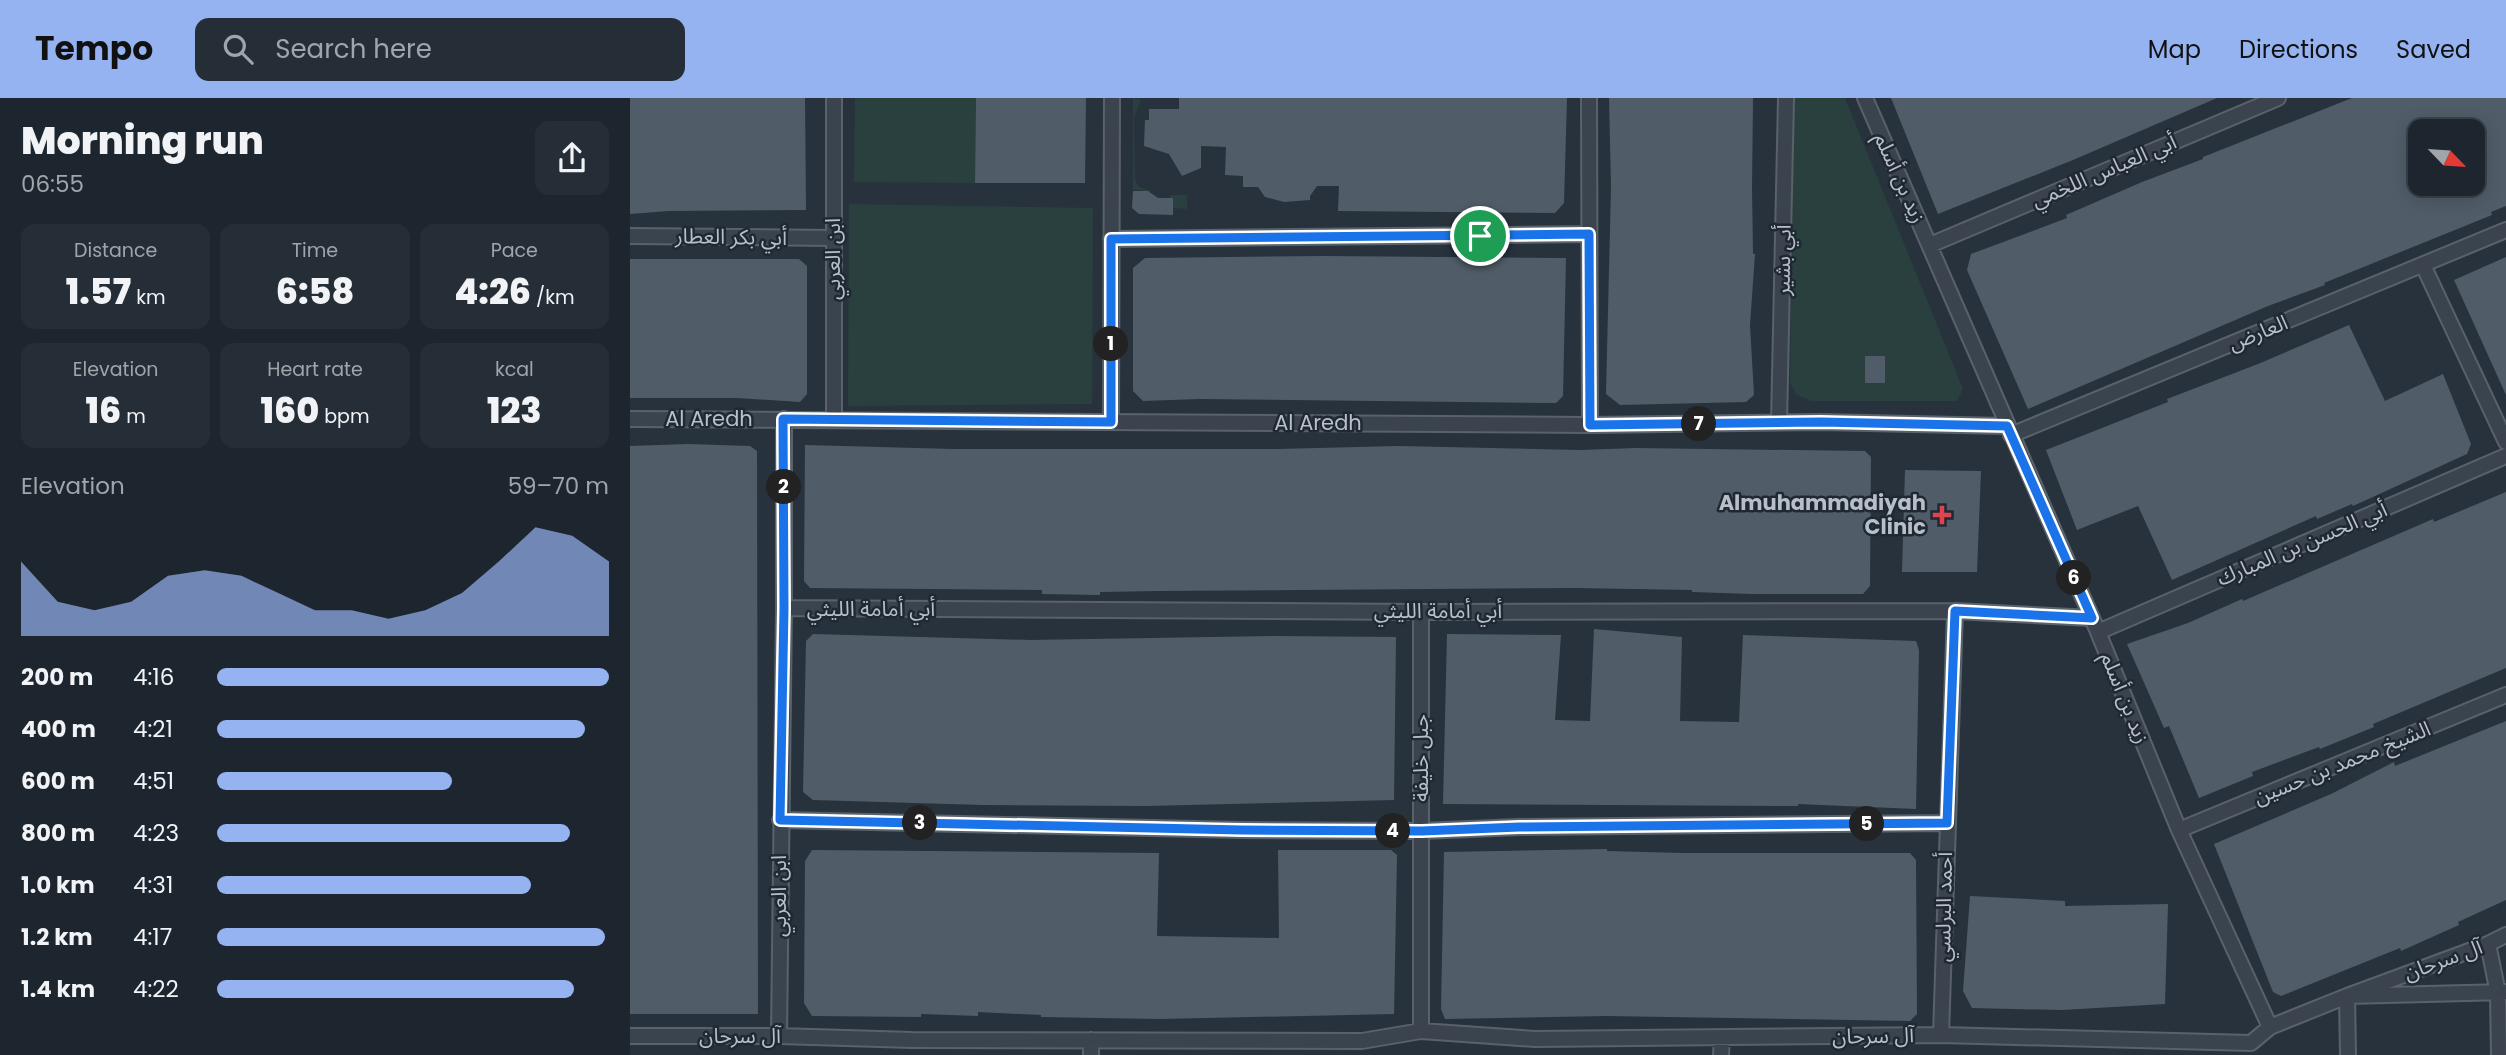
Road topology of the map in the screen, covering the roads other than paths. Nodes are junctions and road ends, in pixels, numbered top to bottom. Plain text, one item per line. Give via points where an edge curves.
1 (834, 98) edge
2 (1112, 98) edge
3 (1589, 98) edge
4 (1786, 98) edge
5 (1865, 98) edge
6 (2278, 98) edge
7 (2506, 230) edge
8 (1589, 234) junction
9 (630, 236) edge
10 (833, 239) junction
11 (1111, 239) junction
12 (1930, 245) junction
13 (2423, 265) junction
14 (630, 419) edge
15 (783, 419) junction
16 (834, 420) junction
17 (1111, 422) junction
18 (1779, 422) junction
19 (1590, 425) junction
20 (2009, 430) junction
21 (2506, 442) edge
22 (2506, 456) edge
23 (784, 608) junction
24 (1955, 611) junction
25 (1422, 612) junction
26 (2092, 618) junction
27 (2098, 632) junction
28 (2506, 695) edge
29 (780, 820) junction
30 (1947, 823) junction
31 (2179, 830) junction
32 (1422, 831) junction
33 (2506, 935) edge
34 (2488, 944) junction
35 (2502, 992) edge
36 (2347, 996) junction
37 (2270, 1027) junction
38 (1421, 1031) junction
39 (1941, 1035) junction
40 (630, 1036) edge
41 (779, 1036) junction
42 (1721, 1038) junction
43 (1535, 1039) junction
44 (2040, 1039) junction
45 (912, 1048) edge
46 (1091, 1048) edge
47 (1362, 1048) edge
48 (2251, 1049) edge
49 (1535, 1055) edge
50 (1721, 1055) edge
51 (2040, 1055) edge
52 (2348, 1055) edge
53 (2499, 1055) edge

1 - 10 street, ابن العربي
2 - 11 street
3 - 8 street
4 - 18 street, أبي بشير
5 - 12 street, زيد بن أسلم
6 - 12 street, أبي العباس اللخمي
7 - 13 street, العارض
8 - 11 street
8 - 19 street
9 - 10 street, أبي بكر العطار
10 - 16 street, ابن العربي
11 - 17 street
12 - 20 street, زيد بن أسلم
13 - 20 street, العارض
13 - 21 street
14 - 15 street, Al Aredh
15 - 16 street, Al Aredh
15 - 23 street, ابن العربي
16 - 17 street, Al Aredh
17 - 19 street, Al Aredh
18 - 19 street, Al Aredh
18 - 20 street, Al Aredh
20 - 26 street, زيد بن أسلم
22 - 27 street, أبي الحسن بن المبارك
23 - 25 street, أبي أمامة الليثي
23 - 29 street, ابن العربي
24 - 25 street, أبي أمامة الليثي
24 - 26 street, أبي أمامة الليثي
24 - 30 street, أحمد البرلسي
25 - 32 street, جبل خليفة
26 - 27 street, زيد بن أسلم
27 - 31 street, زيد بن أسلم
28 - 31 street, الشيخ محمد بن حسين
29 - 32 street
29 - 41 street, ابن العربي
30 - 32 street
30 - 39 street, أحمد البرلسي
31 - 37 street, زيد بن أسلم
32 - 38 street, جبل خليفة
33 - 34 street, آل سرحان
34 - 35 street
34 - 36 street, آل سرحان
35 - 36 street
35 - 53 street
36 - 37 street, آل سرحان
36 - 52 street
37 - 48 street, آل سرحان
38 - 43 street, آل سرحان
38 - 47 street, آل سرحان
39 - 42 street, آل سرحان
39 - 44 street, آل سرحان
40 - 41 street, آل سرحان
41 - 45 street, آل سرحان
42 - 43 street, آل سرحان
42 - 50 street
43 - 49 street
44 - 48 street, آل سرحان
44 - 51 street
45 - 46 street, آل سرحان
46 - 47 street, آل سرحان

